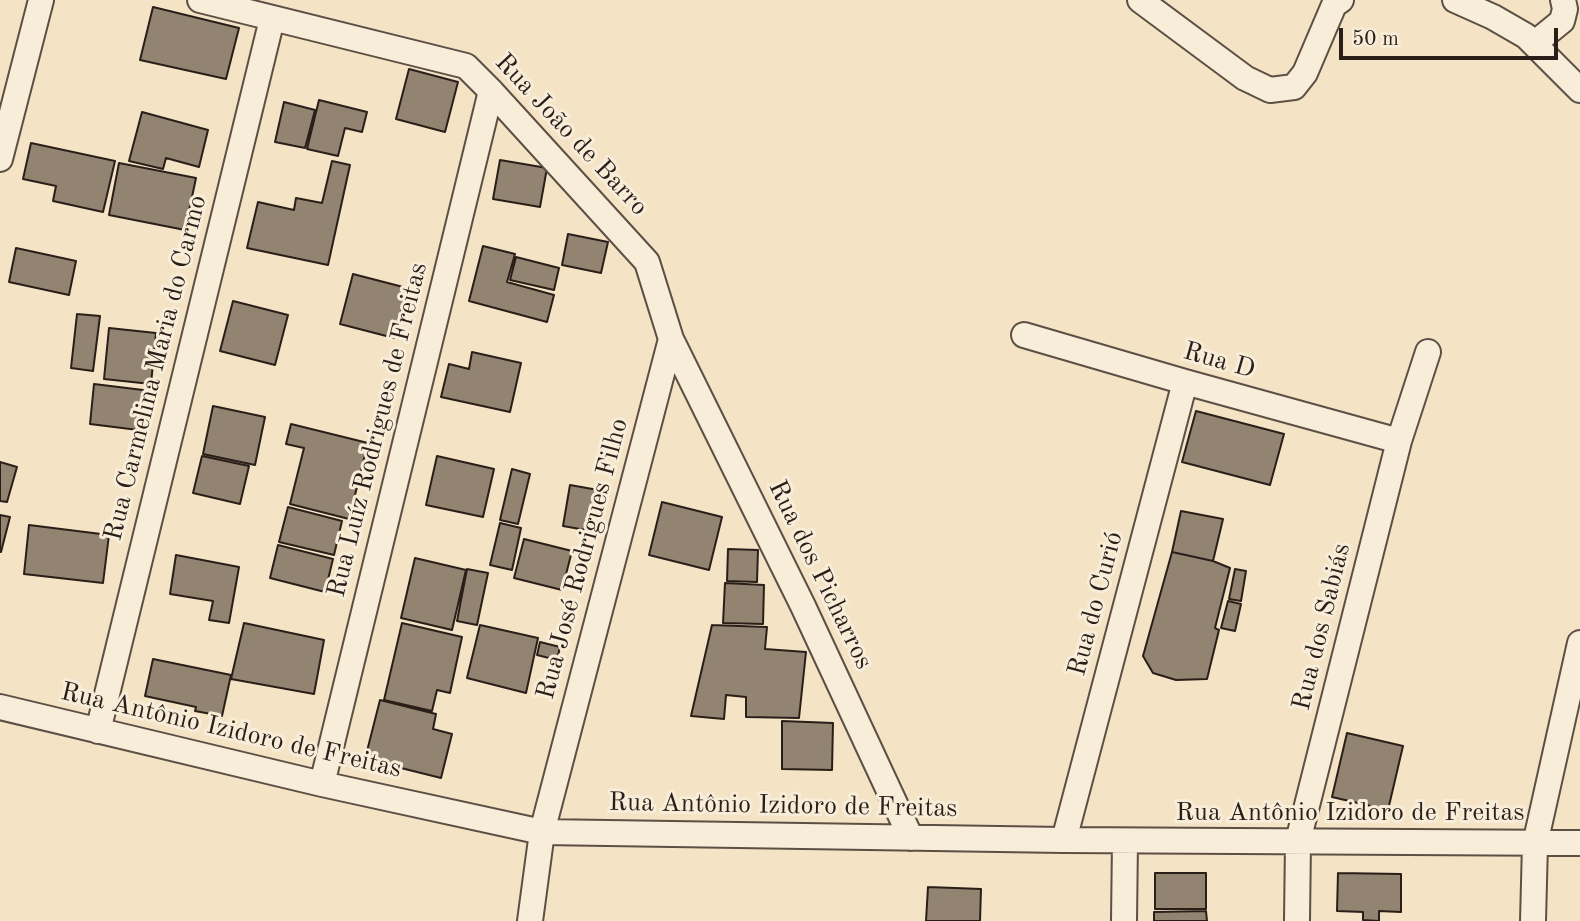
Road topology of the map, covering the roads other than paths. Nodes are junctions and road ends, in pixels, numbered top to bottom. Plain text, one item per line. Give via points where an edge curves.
1 (41, 0) edge
2 (200, 0) edge
3 (1140, 0) edge
4 (1341, 0) edge
5 (1455, 0) edge
6 (1563, 0) edge
7 (272, 19) junction
8 (1535, 43) junction
9 (1580, 90) edge
10 (491, 91) junction
11 (0, 159) edge
12 (1024, 335) dead end
13 (671, 339) junction
14 (1428, 352) dead end
15 (1185, 382) junction
16 (1399, 441) junction
17 (1580, 643) edge
18 (0, 707) edge
19 (98, 731) junction
20 (322, 784) junction
21 (542, 832) junction
22 (911, 838) junction
23 (1064, 840) junction
24 (1125, 841) junction
25 (1298, 841) junction
26 (1580, 843) edge
27 (1535, 844) junction
28 (530, 921) edge
29 (1124, 921) edge
30 (1297, 921) edge
31 (1533, 921) edge

1 - 11 street
2 - 7 street, Rua João de Barro
3 - 4 street via 1245,78 1270,90 1294,87 1300,80 1334,5
5 - 8 street
6 - 8 street via 1562,21
7 - 10 street, Rua João de Barro via 466,66
7 - 19 street, Rua Carmelina Maria do Carmo
8 - 9 street
10 - 13 street, Rua João de Barro via 647,262
10 - 20 street, Rua Luíz Rodrigues de Freitas
12 - 15 street, Rua D
13 - 21 street, Rua José Rodrigues Filho
13 - 22 street, Rua dos Picharros
14 - 16 street, Rua dos Sabiás
15 - 16 street, Rua D
15 - 23 street, Rua do Curió
16 - 25 street, Rua dos Sabiás
17 - 27 street
18 - 19 street, Rua Antônio Izidoro de Freitas
19 - 20 street, Rua Antônio Izidoro de Freitas
20 - 21 street, Rua Antônio Izidoro de Freitas
21 - 22 street, Rua Antônio Izidoro de Freitas
21 - 28 street, Rua José Rodrigues Filho
22 - 23 street, Rua Antônio Izidoro de Freitas
23 - 24 street, Rua Antônio Izidoro de Freitas
24 - 25 street, Rua Antônio Izidoro de Freitas
24 - 29 street
25 - 27 street, Rua Antônio Izidoro de Freitas
25 - 30 street, Rua dos Sabiás
26 - 27 street, Rua Antônio Izidoro de Freitas
27 - 31 street

